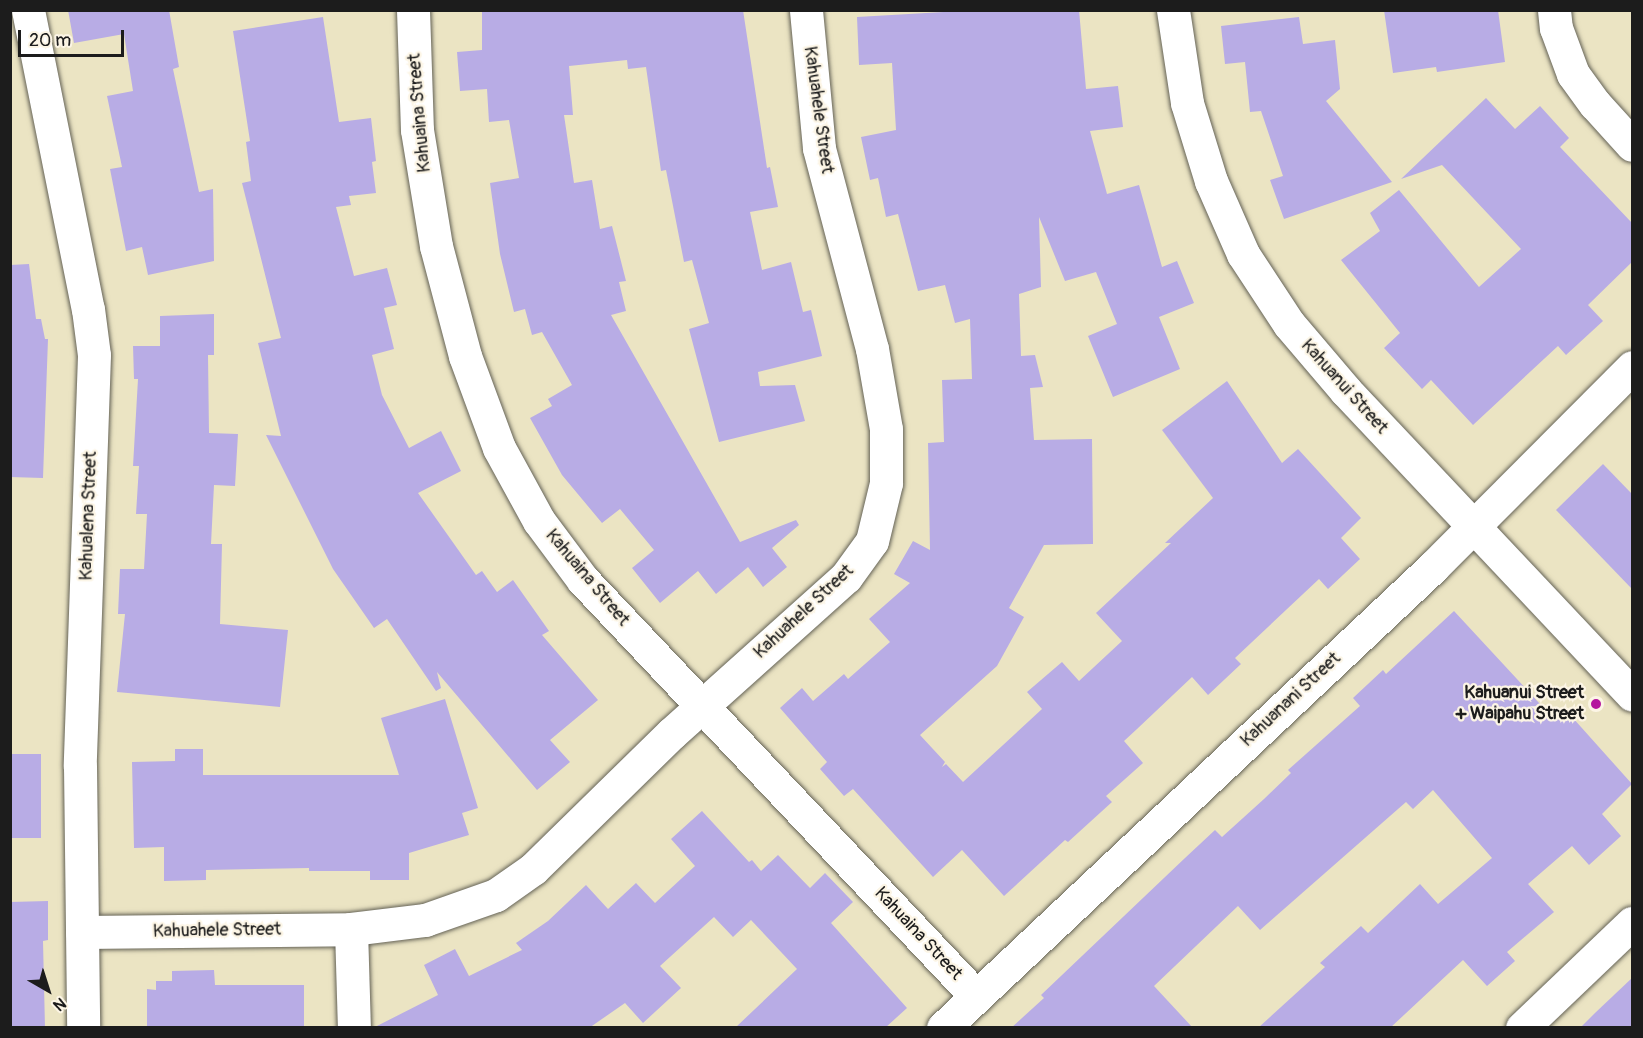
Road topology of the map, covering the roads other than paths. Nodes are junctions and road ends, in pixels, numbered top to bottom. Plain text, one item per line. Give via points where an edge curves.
1 (28, 10) edge
2 (413, 10) edge
3 (806, 10) edge
4 (1173, 10) edge
5 (1554, 10) edge
6 (1632, 145) edge
7 (1632, 366) edge
8 (1473, 526) junction
9 (1632, 695) edge
10 (702, 706) junction
11 (1632, 923) edge
12 (351, 930) junction
13 (82, 932) junction
14 (976, 996) junction
15 (83, 1028) edge
16 (354, 1028) edge
17 (943, 1028) edge
18 (1522, 1028) edge

1 - 13 street, Kahualena Street via 88,309 93,355 80,766
2 - 10 street, Kahuaina Street via 417,130 436,246 465,356 499,448 539,521 583,580
3 - 10 street, Kahuahele Street via 819,148 872,349 886,429 886,483 872,541 846,577
4 - 8 street, Kahuanui Street via 1187,103 1211,181 1243,255 1288,324
5 - 6 street via 1556,28 1573,74
7 - 8 street, Kahuanani Street
8 - 9 street, Kahuanui Street
8 - 14 street, Kahuanani Street
10 - 12 street, Kahuahele Street via 533,869 496,894 425,920
10 - 14 street, Kahuaina Street
11 - 18 street
12 - 13 street, Kahuahele Street
12 - 16 street
13 - 15 street, Kahualena Street
14 - 17 street, Kahuanani Street

